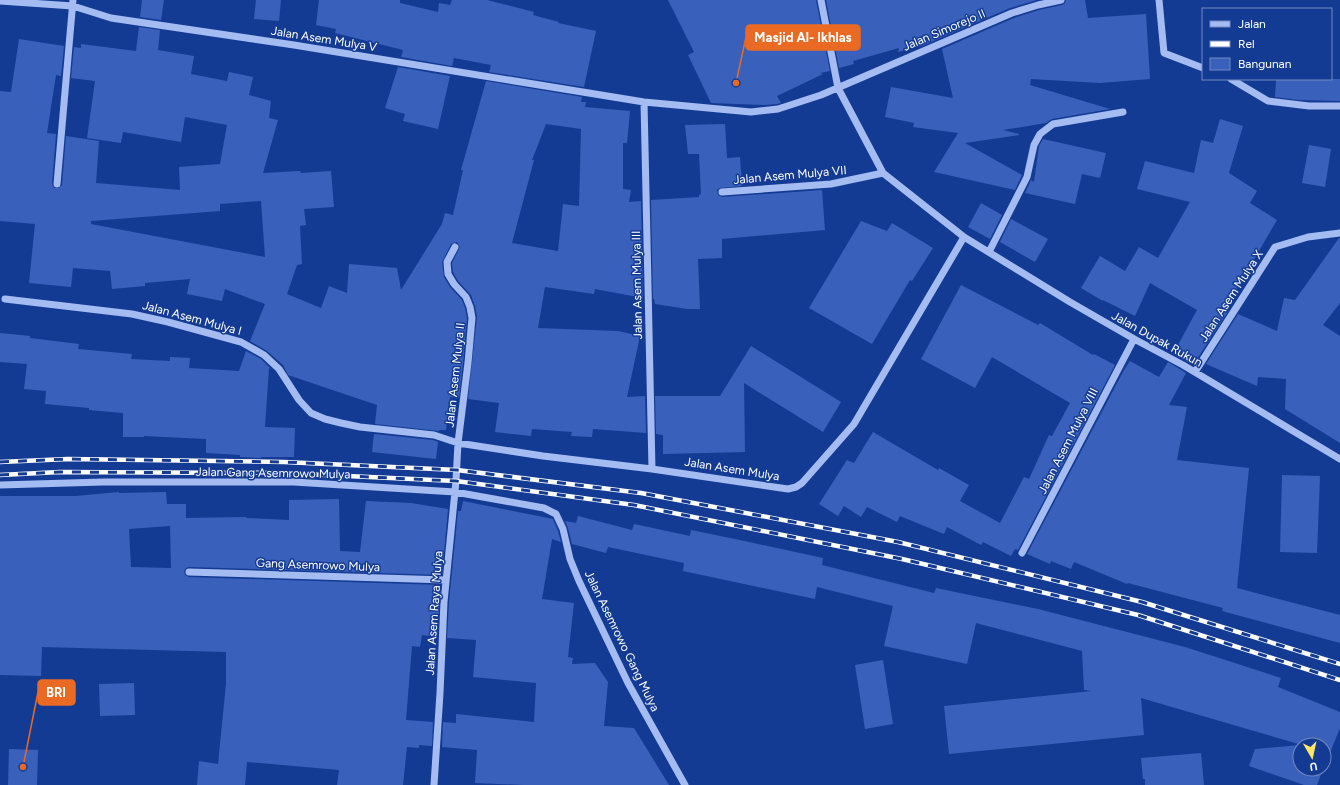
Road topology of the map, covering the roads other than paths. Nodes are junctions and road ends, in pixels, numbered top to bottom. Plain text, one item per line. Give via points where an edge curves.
1 (821, 0) edge
2 (1061, 0) edge
3 (1160, 0) edge
4 (0, 2) edge
5 (73, 3) edge
6 (1202, 68) edge
7 (1233, 80) edge
8 (838, 88) junction
9 (644, 102) junction
10 (1340, 106) edge
11 (1123, 112) dead end
12 (883, 173) junction
13 (57, 184) dead end
14 (722, 192) dead end
15 (1340, 233) edge
16 (964, 237) junction
17 (456, 247) dead end
18 (989, 252) junction
19 (5, 299) dead end
20 (1134, 339) junction
21 (1195, 372) junction
22 (458, 443) junction
23 (1340, 459) edge
24 (652, 468) junction
25 (0, 485) edge
26 (455, 492) junction
27 (544, 508) joint
28 (1022, 553) dead end
29 (189, 572) dead end
30 (446, 580) junction
31 (434, 785) edge
32 (684, 785) edge

1 - 8 street
2 - 8 street, Jalan Simorejo II via 1012,13
3 - 6 street via 1164,53
4 - 5 street, Jalan Asem Mulya V
5 - 9 street, Jalan Asem Mulya V via 111,18 302,46
5 - 13 street
7 - 10 street via 1268,101 1309,106
8 - 9 street, Jalan Simorejo II via 778,109 751,112
8 - 12 street
9 - 24 street, Jalan Asem Mulya III
11 - 18 street via 1053,124 1040,134 1034,145 1027,177
12 - 14 street, Jalan Asem Mulya VII via 831,184
12 - 16 street, Jalan Dupak Rukun
15 - 21 street, Jalan Asem Mulya X via 1308,237 1275,247
16 - 18 street, Jalan Dupak Rukun
16 - 24 street, Jalan Asem Mulya via 854,424 802,483 788,489
17 - 22 street, Jalan Asem Mulya II via 448,262 448,274 466,297 472,318
18 - 20 street, Jalan Dupak Rukun
19 - 22 street, Jalan Asem Mulya I via 132,314 241,342 264,355 278,369 311,413 360,427 434,435
20 - 21 street, Jalan Dupak Rukun
20 - 28 street, Jalan Asem Mulya VIII
21 - 23 street, Jalan Dupak Rukun
22 - 24 street, Jalan Asem Mulya via 543,456
22 - 26 street, Jalan Asem Raya Mulya
25 - 26 street, Jalan Gang Asemrowo Mulya via 294,482
26 - 27 street, Jalan Gang Asemrowo Mulya
26 - 30 street, Jalan Asem Raya Mulya
27 - 32 street, Jalan Asemrowo Gang Mulya via 556,514 579,581 628,683
29 - 30 street, Gang Asemrowo Mulya
30 - 31 street, Jalan Asem Raya Mulya

